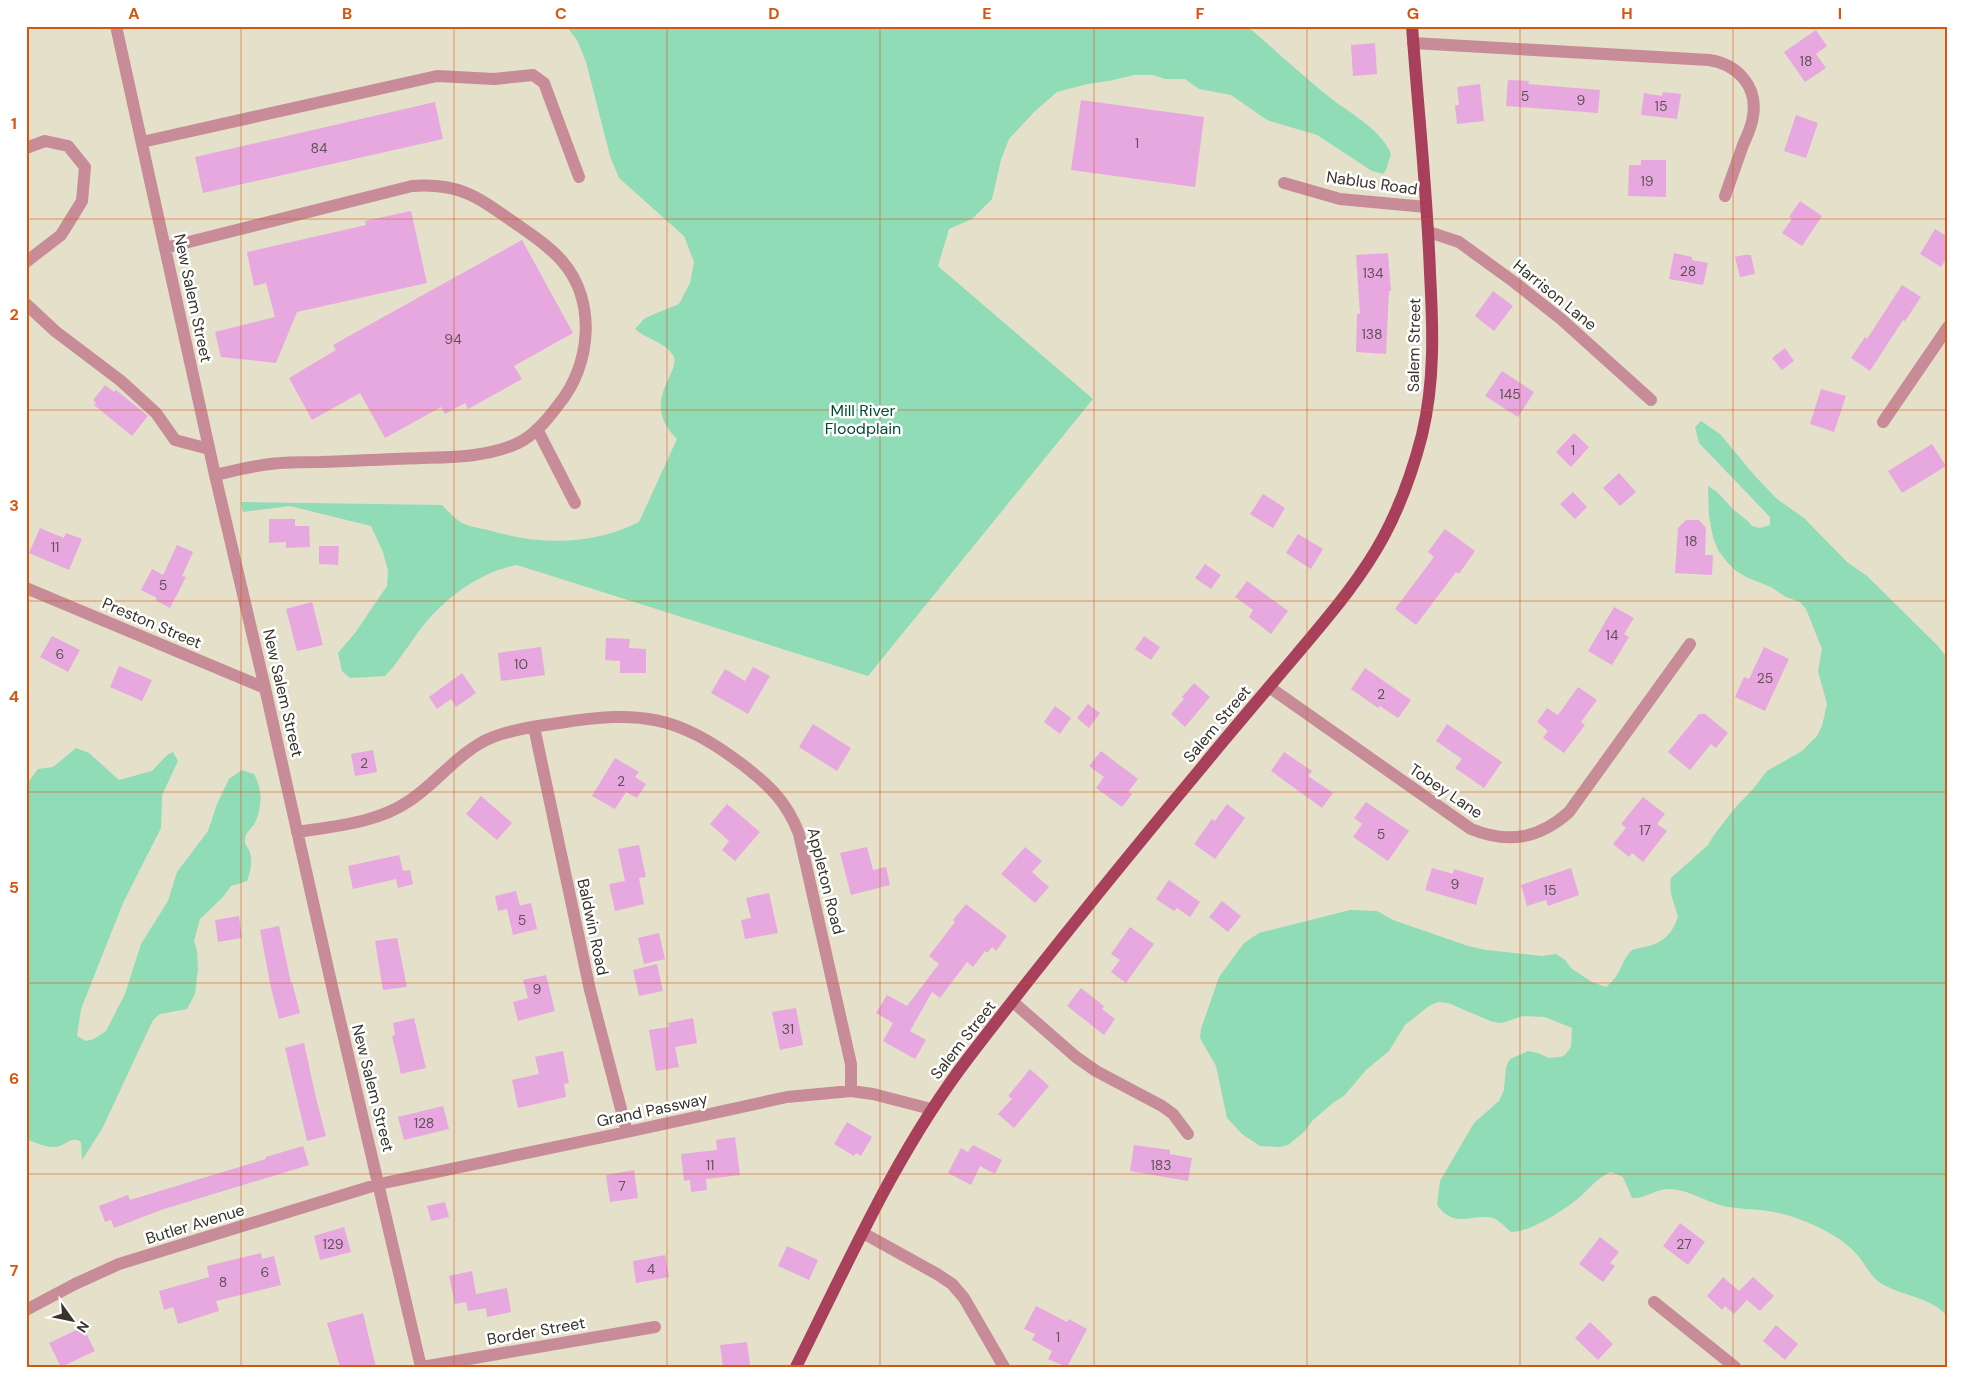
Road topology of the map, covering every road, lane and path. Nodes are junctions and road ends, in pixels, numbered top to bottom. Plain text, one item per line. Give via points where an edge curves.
1 (116, 26) edge
2 (1412, 26) edge
3 (1414, 43) junction
4 (142, 142) junction
5 (26, 148) edge
6 (578, 177) dead end
7 (1284, 183) dead end
8 (1725, 196) dead end
9 (1426, 207) junction
10 (1428, 232) junction
11 (165, 248) junction
12 (26, 262) edge
13 (26, 304) edge
14 (1948, 327) edge
15 (1652, 400) dead end
16 (1883, 422) dead end
17 (537, 429) junction
18 (209, 449) junction
19 (215, 475) junction
20 (575, 503) dead end
21 (26, 588) edge
22 (1690, 644) dead end
23 (1269, 687) junction
24 (266, 688) junction
25 (534, 727) junction
26 (297, 832) junction
27 (1013, 1002) junction
28 (851, 1090) junction
29 (931, 1109) junction
30 (627, 1132) junction
31 (1188, 1134) dead end
32 (379, 1184) junction
33 (863, 1233) junction
34 (1654, 1302) dead end
35 (26, 1310) edge
36 (655, 1327) dead end
37 (421, 1367) edge
38 (796, 1367) edge
39 (1004, 1367) edge
40 (1735, 1367) edge

1 - 4 street, New Salem Street
2 - 3 main road, Salem Street
3 - 8 street via 1709,60 1730,66 1742,75 1750,88 1754,110
3 - 9 main road, Salem Street
4 - 6 street via 437,76 494,80 533,75 544,83
4 - 11 street, New Salem Street
5 - 12 street via 45,141 68,146 85,167 82,202 61,235
7 - 9 street, Nablus Road via 1340,198
9 - 10 main road, Salem Street
10 - 15 street, Harrison Lane via 1459,242 1514,282
10 - 23 main road, Salem Street via 1432,374 1423,431 1403,493 1384,535 1362,570 1321,626
11 - 17 street via 412,186 443,186 465,192 533,236 562,261 583,301 586,330 582,363 567,395
11 - 18 street, New Salem Street
13 - 18 street via 55,331 121,381 156,413 175,440
14 - 16 street
17 - 19 street via 519,443 506,448 458,457 270,464
17 - 20 street
18 - 19 street, New Salem Street
19 - 24 street, New Salem Street
21 - 24 street, Preston Street
22 - 23 street, Tobey Lane via 1569,812 1548,828 1523,836 1496,837 1465,826
23 - 27 main road, Salem Street
24 - 26 street, New Salem Street
25 - 26 street, Appleton Road via 480,743 414,798 390,811 363,821
25 - 28 street, Appleton Road via 618,716 667,723 685,728 716,745 774,792 792,816 799,834 852,1067
25 - 30 street, Baldwin Road via 590,990
26 - 32 street, New Salem Street
27 - 29 main road, Salem Street
27 - 31 street via 1076,1057 1162,1106
28 - 29 street, Grand Passway
28 - 30 street, Grand Passway via 786,1097
29 - 33 main road, Salem Street
30 - 32 street, Grand Passway
32 - 35 street, Butler Avenue via 119,1264
32 - 37 street, New Salem Street
33 - 38 main road, Salem Street
33 - 39 street via 952,1284 964,1298
34 - 40 street
36 - 37 street, Border Street

